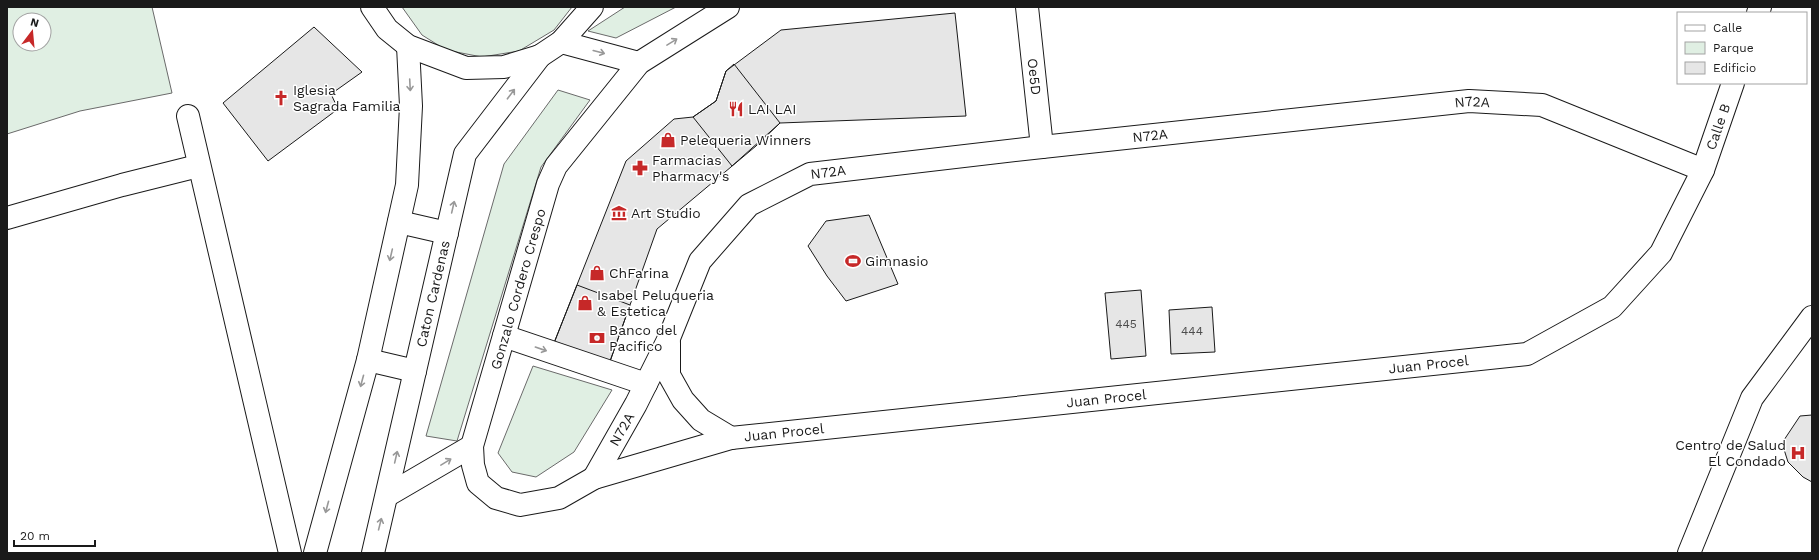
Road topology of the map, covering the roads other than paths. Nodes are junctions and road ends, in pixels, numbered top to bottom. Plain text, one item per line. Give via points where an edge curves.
1 (372, 7) edge
2 (592, 7) edge
3 (728, 7) edge
4 (1027, 7) edge
5 (561, 42) junction
6 (408, 46) junction
7 (540, 56) junction
8 (639, 63) junction
9 (1733, 84) edge
10 (188, 116) dead end
11 (1042, 147) junction
12 (198, 166) junction
13 (1703, 170) junction
14 (7, 218) edge
15 (399, 222) junction
16 (447, 233) junction
17 (1812, 317) edge
18 (504, 336) junction
19 (669, 338) junction
20 (368, 360) junction
21 (415, 371) junction
22 (646, 384) junction
23 (731, 438) junction
24 (472, 446) junction
25 (594, 478) junction
26 (388, 495) junction
27 (290, 553) edge
28 (315, 553) edge
29 (373, 553) edge
30 (1689, 553) edge

1 - 6 street via 387,29
2 - 5 street
8 -> 3 street, Gonzalo Cordero Crespo
4 - 11 street, Oe5D
5 - 7 street
5 -> 8 street
6 - 7 street via 466,68 504,67
6 -> 15 street via 411,106 407,185
16 -> 7 street, Caton Cardenas via 465,154
8 - 18 street, Gonzalo Cordero Crespo via 556,166 548,184
9 - 13 street, Calle B
10 - 12 street
11 - 13 street, N72A via 1469,101 1542,105
11 - 19 street, N72A via 810,174 749,205 700,261
12 - 14 street
12 - 27 street
13 - 23 street, Juan Procel via 1661,253 1612,307 1527,354
15 - 16 street
15 -> 20 street
16 - 21 street, Caton Cardenas
17 - 30 street via 1752,398
18 -> 22 street
18 - 24 street, Gonzalo Cordero Crespo
19 - 22 street, N72A
19 - 23 street, N72A via 669,375 683,400 701,420
20 - 21 street
20 -> 28 street
26 -> 21 street, Caton Cardenas
22 - 25 street, N72A
23 - 25 street, Juan Procel
24 - 25 street, Juan Procel via 473,465 478,483 496,498 520,505 559,498
26 -> 24 street
29 -> 26 street, Caton Cardenas

